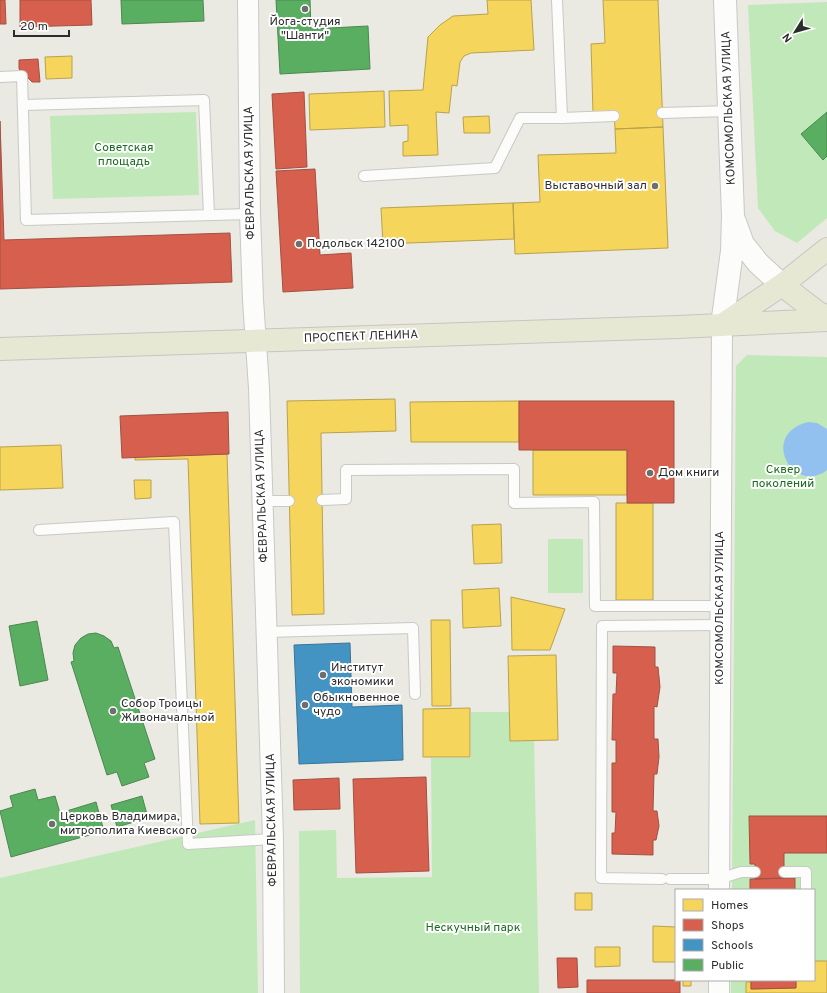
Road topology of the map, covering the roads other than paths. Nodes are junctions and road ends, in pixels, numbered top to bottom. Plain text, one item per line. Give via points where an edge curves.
1 (248, 0) edge
2 (557, 0) edge
3 (725, 0) edge
4 (0, 77) edge
5 (23, 105) junction
6 (730, 111) junction
7 (662, 113) dead end
8 (614, 116) dead end
9 (562, 118) junction
10 (364, 176) dead end
11 (250, 214) junction
12 (209, 215) junction
13 (733, 216) junction
14 (827, 249) edge
15 (782, 285) junction
16 (827, 316) edge
17 (827, 320) edge
18 (722, 325) junction
19 (257, 340) junction
20 (0, 349) edge
21 (322, 500) dead end
22 (262, 501) junction
23 (289, 501) dead end
24 (40, 530) dead end
25 (720, 615) junction
26 (267, 632) junction
27 (416, 694) dead end
28 (273, 839) junction
29 (755, 872) dead end
30 (784, 872) dead end
31 (719, 885) edge
32 (806, 889) edge
33 (719, 981) edge
34 (274, 993) edge
35 (719, 993) edge

1 - 11 street, ФЕВРАЛЬСКАЯ УЛИЦА
2 - 9 lane
3 - 6 main road, КОМСОМОЛЬСКАЯ УЛИЦА
4 - 5 lane via 22,76
5 - 12 lane via 204,100
5 - 12 lane via 26,220
6 - 7 lane
6 - 13 main road, КОМСОМОЛЬСКАЯ УЛИЦА
8 - 9 lane
9 - 10 lane via 520,118 495,168
11 - 12 lane
11 - 19 street, ФЕВРАЛЬСКАЯ УЛИЦА
13 - 15 main road via 743,244
13 - 18 main road via 732,251
14 - 15 main road
15 - 16 main road via 817,312
15 - 18 main road
17 - 18 main road, ПРОСПЕКТ ЛЕНИНА
18 - 19 main road, ПРОСПЕКТ ЛЕНИНА
18 - 25 street, КОМСОМОЛЬСКАЯ УЛИЦА
19 - 20 main road, ПРОСПЕКТ ЛЕНИНА
19 - 22 street, ФЕВРАЛЬСКАЯ УЛИЦА
21 - 25 lane via 346,499 346,470 514,469 514,503 594,502 595,606
22 - 23 lane
22 - 26 street, ФЕВРАЛЬСКАЯ УЛИЦА
24 - 28 lane via 174,522 188,844
25 - 31 street, КОМСОМОЛЬСКАЯ УЛИЦА
25 - 31 lane via 602,626 601,878 666,879
26 - 27 lane via 413,628
26 - 28 street, ФЕВРАЛЬСКАЯ УЛИЦА
28 - 34 street, ФЕВРАЛЬСКАЯ УЛИЦА
29 - 31 lane via 741,872
30 - 32 lane via 806,872
33 - 35 street

